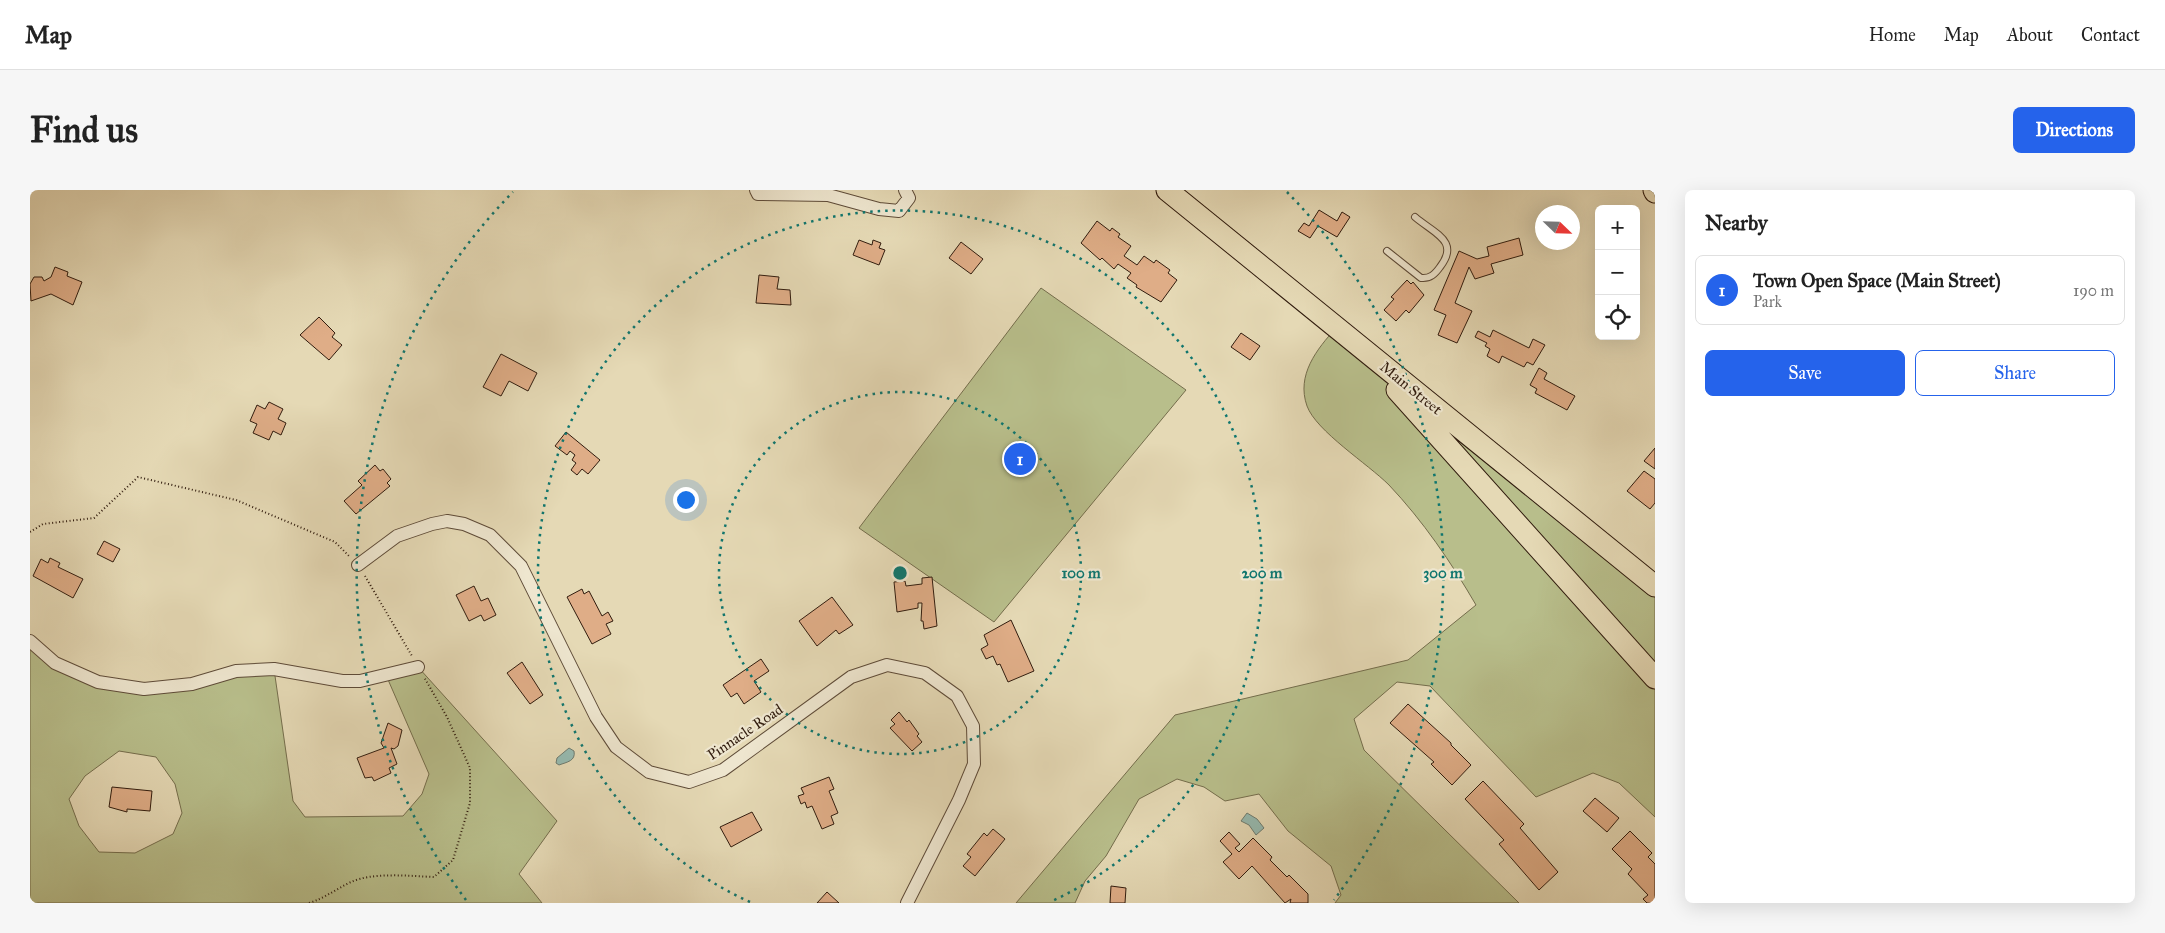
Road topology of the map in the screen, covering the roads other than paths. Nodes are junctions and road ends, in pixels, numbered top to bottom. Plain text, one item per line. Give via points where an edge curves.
1 (756, 190) edge
2 (905, 190) edge
3 (1167, 190) edge
4 (1415, 217) dead end
5 (1387, 251) dead end
6 (1336, 328) junction
7 (358, 565) road end
8 (1655, 586) edge
9 (30, 641) edge
10 (418, 668) road end
11 (1655, 678) edge
12 (907, 903) edge

1 - 2 street via 758,194 828,196 899,211 909,198
3 - 6 highway, Main Street
4 - 5 lane via 1447,243 1447,258 1435,274 1426,279 1420,278
6 - 8 highway, Main Street
6 - 11 highway via 1412,406
7 - 12 street, Pinnacle Road via 397,536 432,524 447,521 464,524 490,535 521,566 596,717 616,747 649,772 689,782 723,770 851,677 887,665 925,672 957,696 973,726 974,764
9 - 10 street via 55,663 98,682 144,689 192,684 236,671 274,669 342,681

